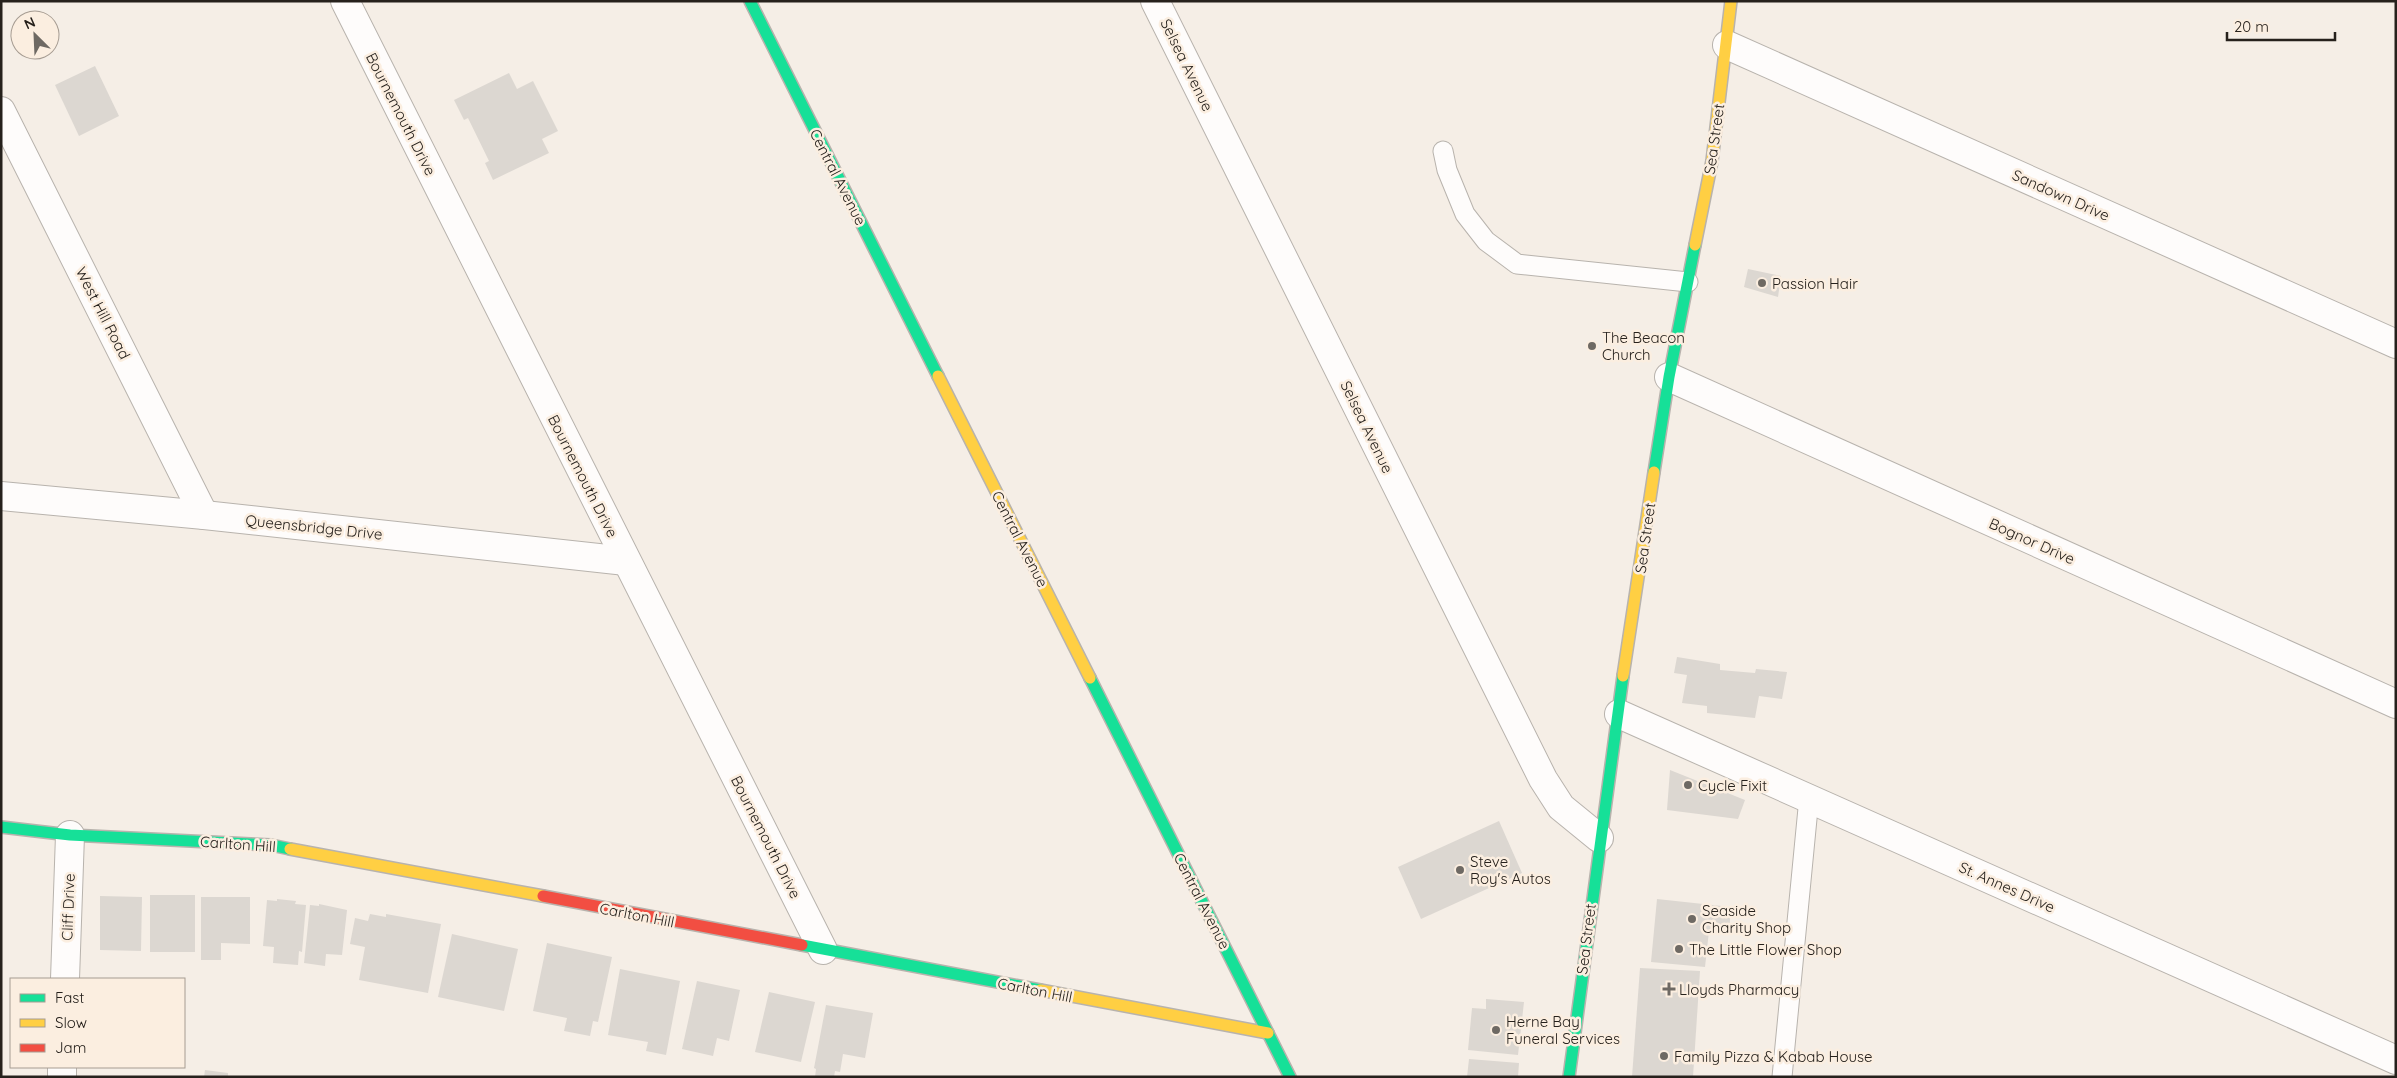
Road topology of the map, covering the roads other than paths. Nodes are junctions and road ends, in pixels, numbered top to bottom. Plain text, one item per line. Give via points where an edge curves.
1 (345, 1) edge
2 (750, 1) edge
3 (1155, 1) edge
4 (1731, 1) edge
5 (1727, 45) junction
6 (1, 111) edge
7 (1443, 151) dead end
8 (1688, 282) junction
9 (2396, 344) edge
10 (1669, 377) junction
11 (1, 496) edge
12 (204, 515) junction
13 (626, 561) junction
14 (2396, 704) edge
15 (1619, 714) junction
16 (1810, 798) junction
17 (1, 827) edge
18 (70, 835) junction
19 (1600, 838) junction
20 (823, 950) junction
21 (65, 978) edge
22 (1268, 1033) junction
23 (2396, 1060) edge
24 (1290, 1077) edge
25 (1569, 1077) edge
26 (1782, 1077) edge

1 - 13 street, Bournemouth Drive
2 - 22 street, Central Avenue
3 - 19 street, Selsea Avenue via 1543,779 1561,807
4 - 5 street, Sea Street
5 - 8 street, Sea Street via 1712,161
5 - 9 street, Sandown Drive
6 - 12 street, West Hill Road
7 - 8 lane via 1465,214 1486,241 1517,264
8 - 10 street, Sea Street
10 - 14 street, Bognor Drive
10 - 15 street, Sea Street
11 - 12 street, Queensbridge Drive
12 - 13 street, Queensbridge Drive
13 - 20 street, Bournemouth Drive
15 - 16 street, St. Annes Drive
15 - 19 street, Sea Street
16 - 23 street, St. Annes Drive
16 - 26 lane
17 - 18 street, Carlton Hill
18 - 20 street, Carlton Hill via 271,845
18 - 21 street, Cliff Drive
19 - 25 street, Sea Street
20 - 22 street, Carlton Hill
22 - 24 street, Central Avenue

